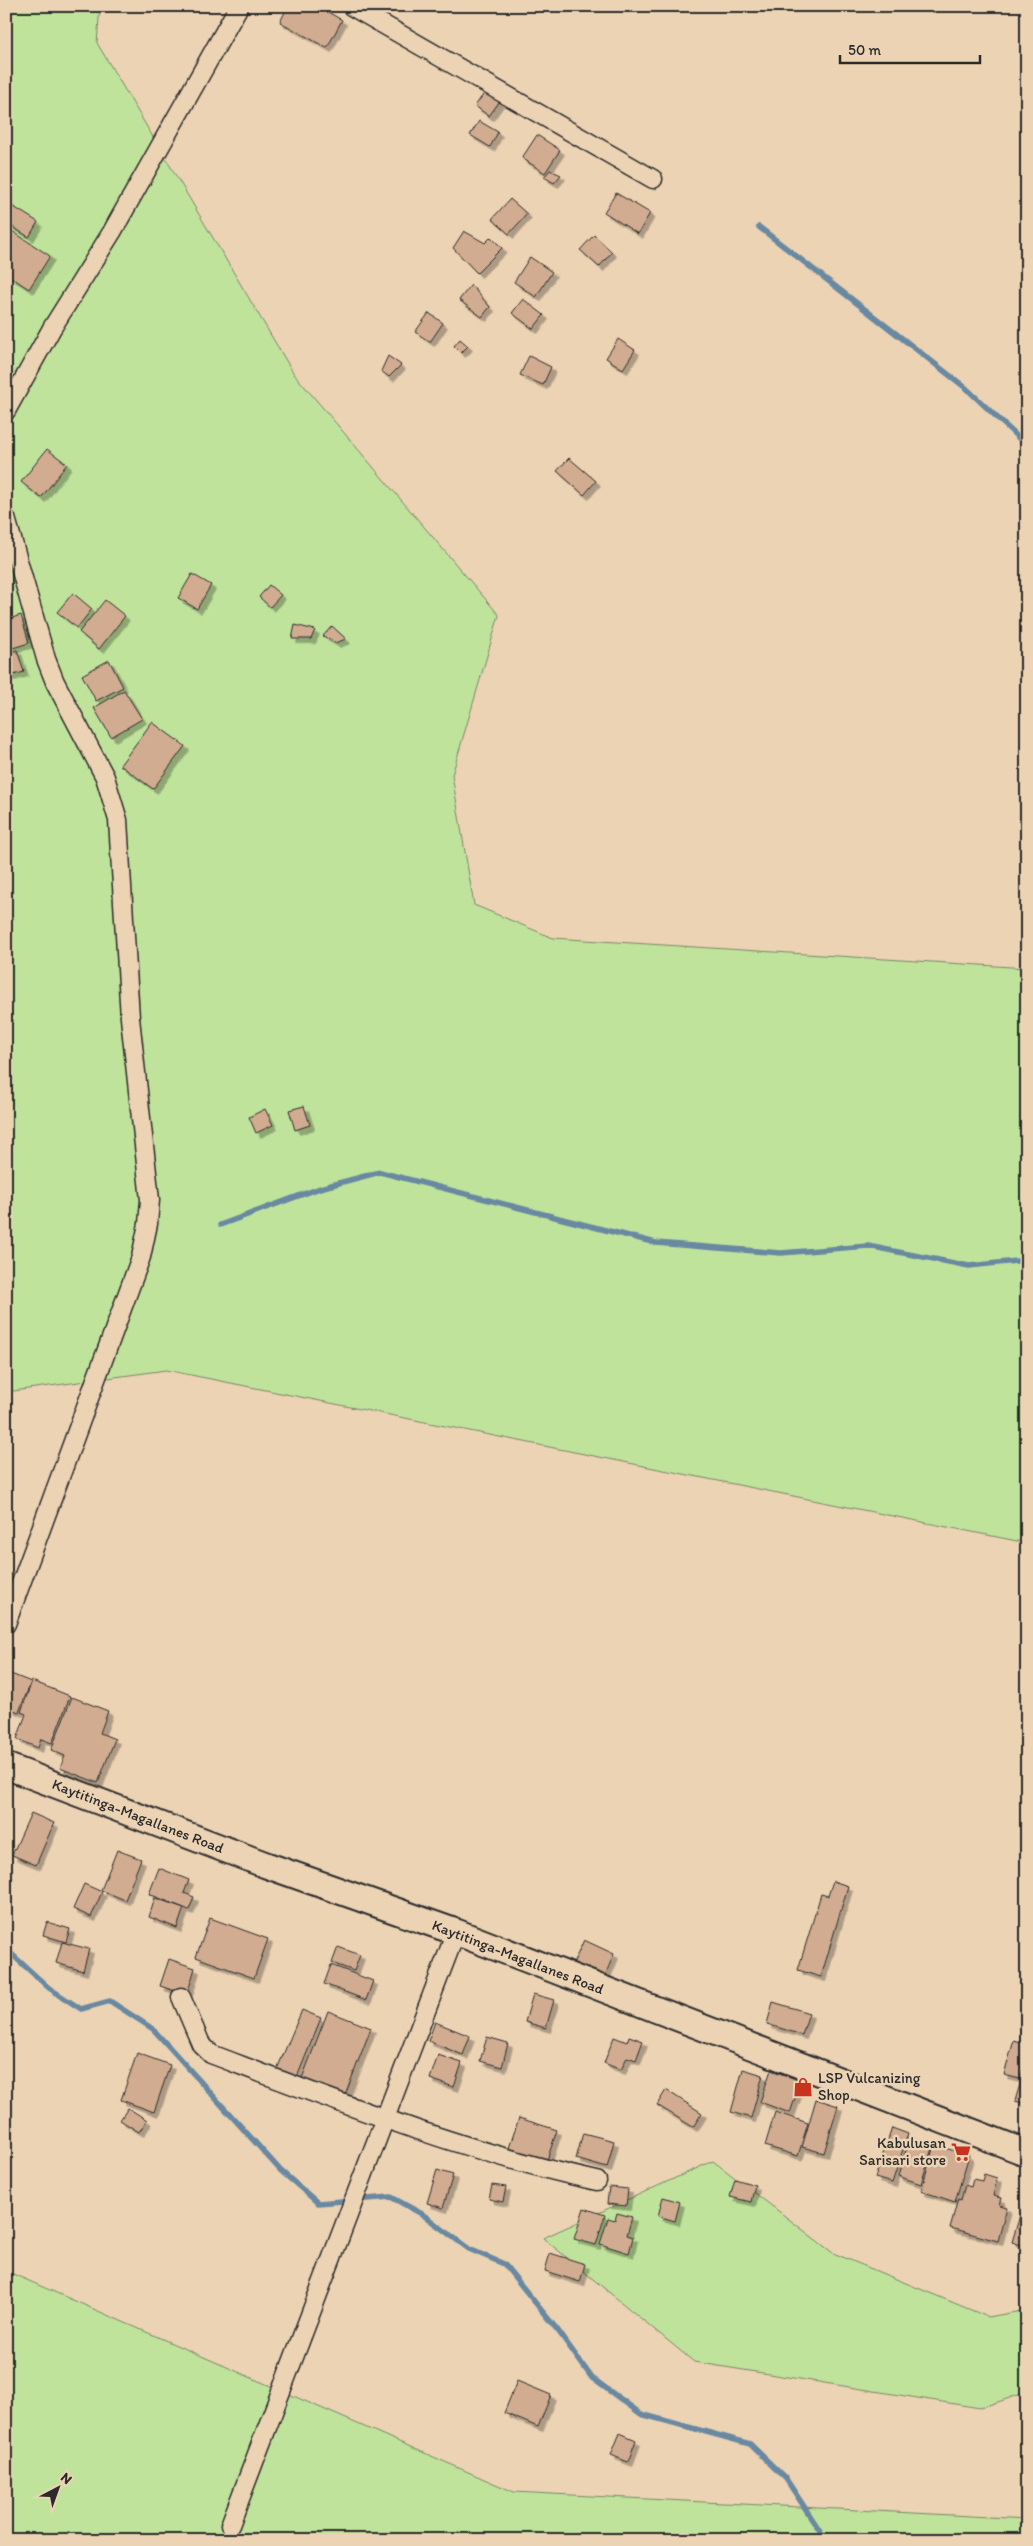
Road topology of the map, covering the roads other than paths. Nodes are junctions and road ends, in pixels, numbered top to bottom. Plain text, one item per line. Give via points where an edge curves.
1 (239, 6) edge
2 (351, 6) edge
3 (654, 179) dead end
4 (6, 411) edge
5 (6, 518) edge
6 (6, 1624) edge
7 (6, 1766) edge
8 (456, 1932) junction
9 (181, 1997) dead end
10 (386, 2120) junction
11 (1027, 2153) edge
12 (597, 2181) dead end
13 (230, 2524) dead end

1 - 4 street via 112,232 52,328
2 - 3 street
5 - 6 street via 46,659 102,770 118,820 130,1018 150,1200 141,1257
7 - 8 main road, Kaytitinga-Magallanes Road via 266,1865
8 - 10 street
8 - 11 main road, Kaytitinga-Magallanes Road
9 - 10 street via 201,2044 211,2054
10 - 12 street via 559,2173
10 - 13 street

